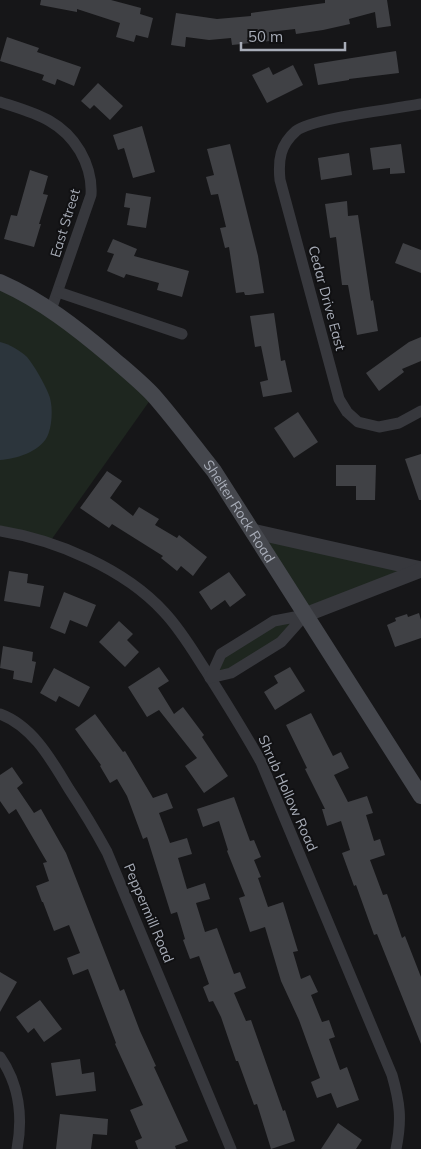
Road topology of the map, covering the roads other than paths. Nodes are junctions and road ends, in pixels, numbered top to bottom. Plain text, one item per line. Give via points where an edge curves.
1 (0, 102) edge
2 (421, 104) edge
3 (0, 282) edge
4 (58, 292) junction
5 (51, 310) junction
6 (182, 334) dead end
7 (421, 411) edge
8 (0, 531) edge
9 (252, 531) junction
10 (421, 570) edge
11 (306, 615) junction
12 (210, 678) junction
13 (0, 714) edge
14 (421, 796) edge
15 (0, 1057) edge
16 (16, 1149) edge
17 (231, 1149) edge
18 (396, 1149) edge

1 - 4 street, East Street via 36,113 58,125 73,139 86,161 91,195
2 - 7 street, Cedar Drive East via 318,122 297,130 284,145 279,167 339,399 358,422 379,427 399,423
3 - 5 main road, Shelter Rock Road
4 - 5 street, East Street
4 - 6 street
5 - 9 main road, Shelter Rock Road via 136,378 153,396 214,471
8 - 12 street, Shrub Hollow Road via 23,534 64,548 123,577 165,612
9 - 10 street
9 - 11 main road, Shelter Rock Road
10 - 11 street
11 - 12 street via 281,642 231,673
11 - 12 street via 274,621 221,654
11 - 14 main road, Shelter Rock Road
12 - 18 street, Shrub Hollow Road via 262,762 392,1075 399,1102 400,1130
13 - 17 street, Peppermill Road via 20,725 44,750 94,828 111,861
15 - 16 street via 12,1077 18,1096 20,1133

